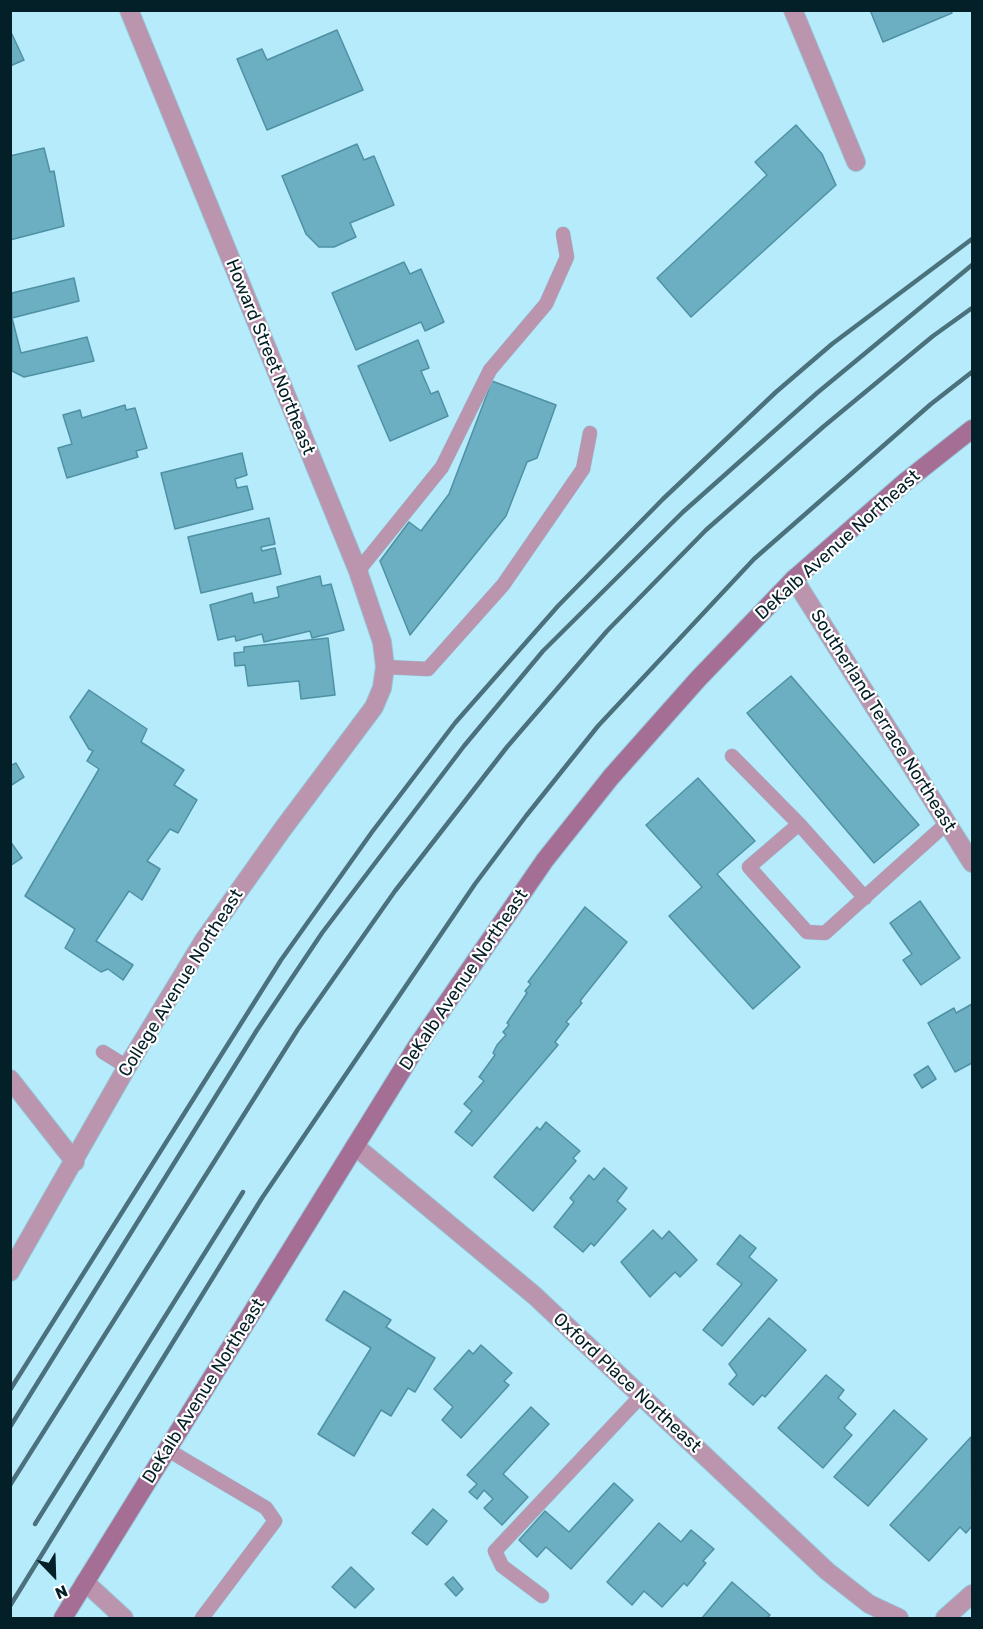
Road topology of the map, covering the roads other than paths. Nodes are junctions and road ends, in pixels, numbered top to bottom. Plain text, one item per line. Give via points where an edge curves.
1 (129, 10) edge
2 (793, 10) edge
3 (856, 162) dead end
4 (563, 234) dead end
5 (972, 429) edge
6 (590, 433) dead end
7 (358, 571) junction
8 (794, 579) junction
9 (385, 667) junction
10 (374, 707) joint
11 (732, 756) dead end
12 (947, 823) junction
13 (799, 824) junction
14 (972, 863) edge
15 (864, 898) junction
16 (103, 1052) dead end
17 (127, 1067) junction
18 (10, 1079) edge
19 (355, 1146) junction
20 (75, 1162) junction
21 (10, 1272) edge
22 (641, 1396) junction
23 (168, 1450) junction
24 (85, 1582) junction
25 (972, 1594) edge
26 (542, 1596) dead end
27 (63, 1618) edge
28 (124, 1618) edge
29 (202, 1618) edge
30 (899, 1618) edge
31 (945, 1618) edge

1 - 7 street, Howard Street Northeast
2 - 3 street
4 - 7 lane via 567,258 546,304 490,370 442,467
5 - 8 main road, DeKalb Avenue Northeast
6 - 9 lane via 583,469 503,585 428,669
7 - 9 street, Howard Street Northeast via 382,642
8 - 12 street, Southerland Terrace Northeast
8 - 19 main road, DeKalb Avenue Northeast via 611,777 545,860 417,1046
9 - 10 street, Howard Street Northeast
10 - 17 street, College Avenue Northeast via 204,940
11 - 13 lane
12 - 14 street, Southerland Terrace Northeast
12 - 15 lane
13 - 15 lane
13 - 15 lane via 749,867 807,932 825,933
16 - 17 lane
17 - 20 street, College Avenue Northeast
18 - 20 street
19 - 22 street, Oxford Place Northeast via 535,1296
19 - 23 main road, DeKalb Avenue Northeast
20 - 21 street, College Avenue Northeast
22 - 26 lane via 495,1551 502,1566
22 - 30 street, Oxford Place Northeast via 827,1571 869,1604
23 - 24 main road, DeKalb Avenue Northeast
23 - 29 lane via 266,1508 275,1521
24 - 27 main road, DeKalb Avenue Northeast
24 - 28 street
25 - 31 street

